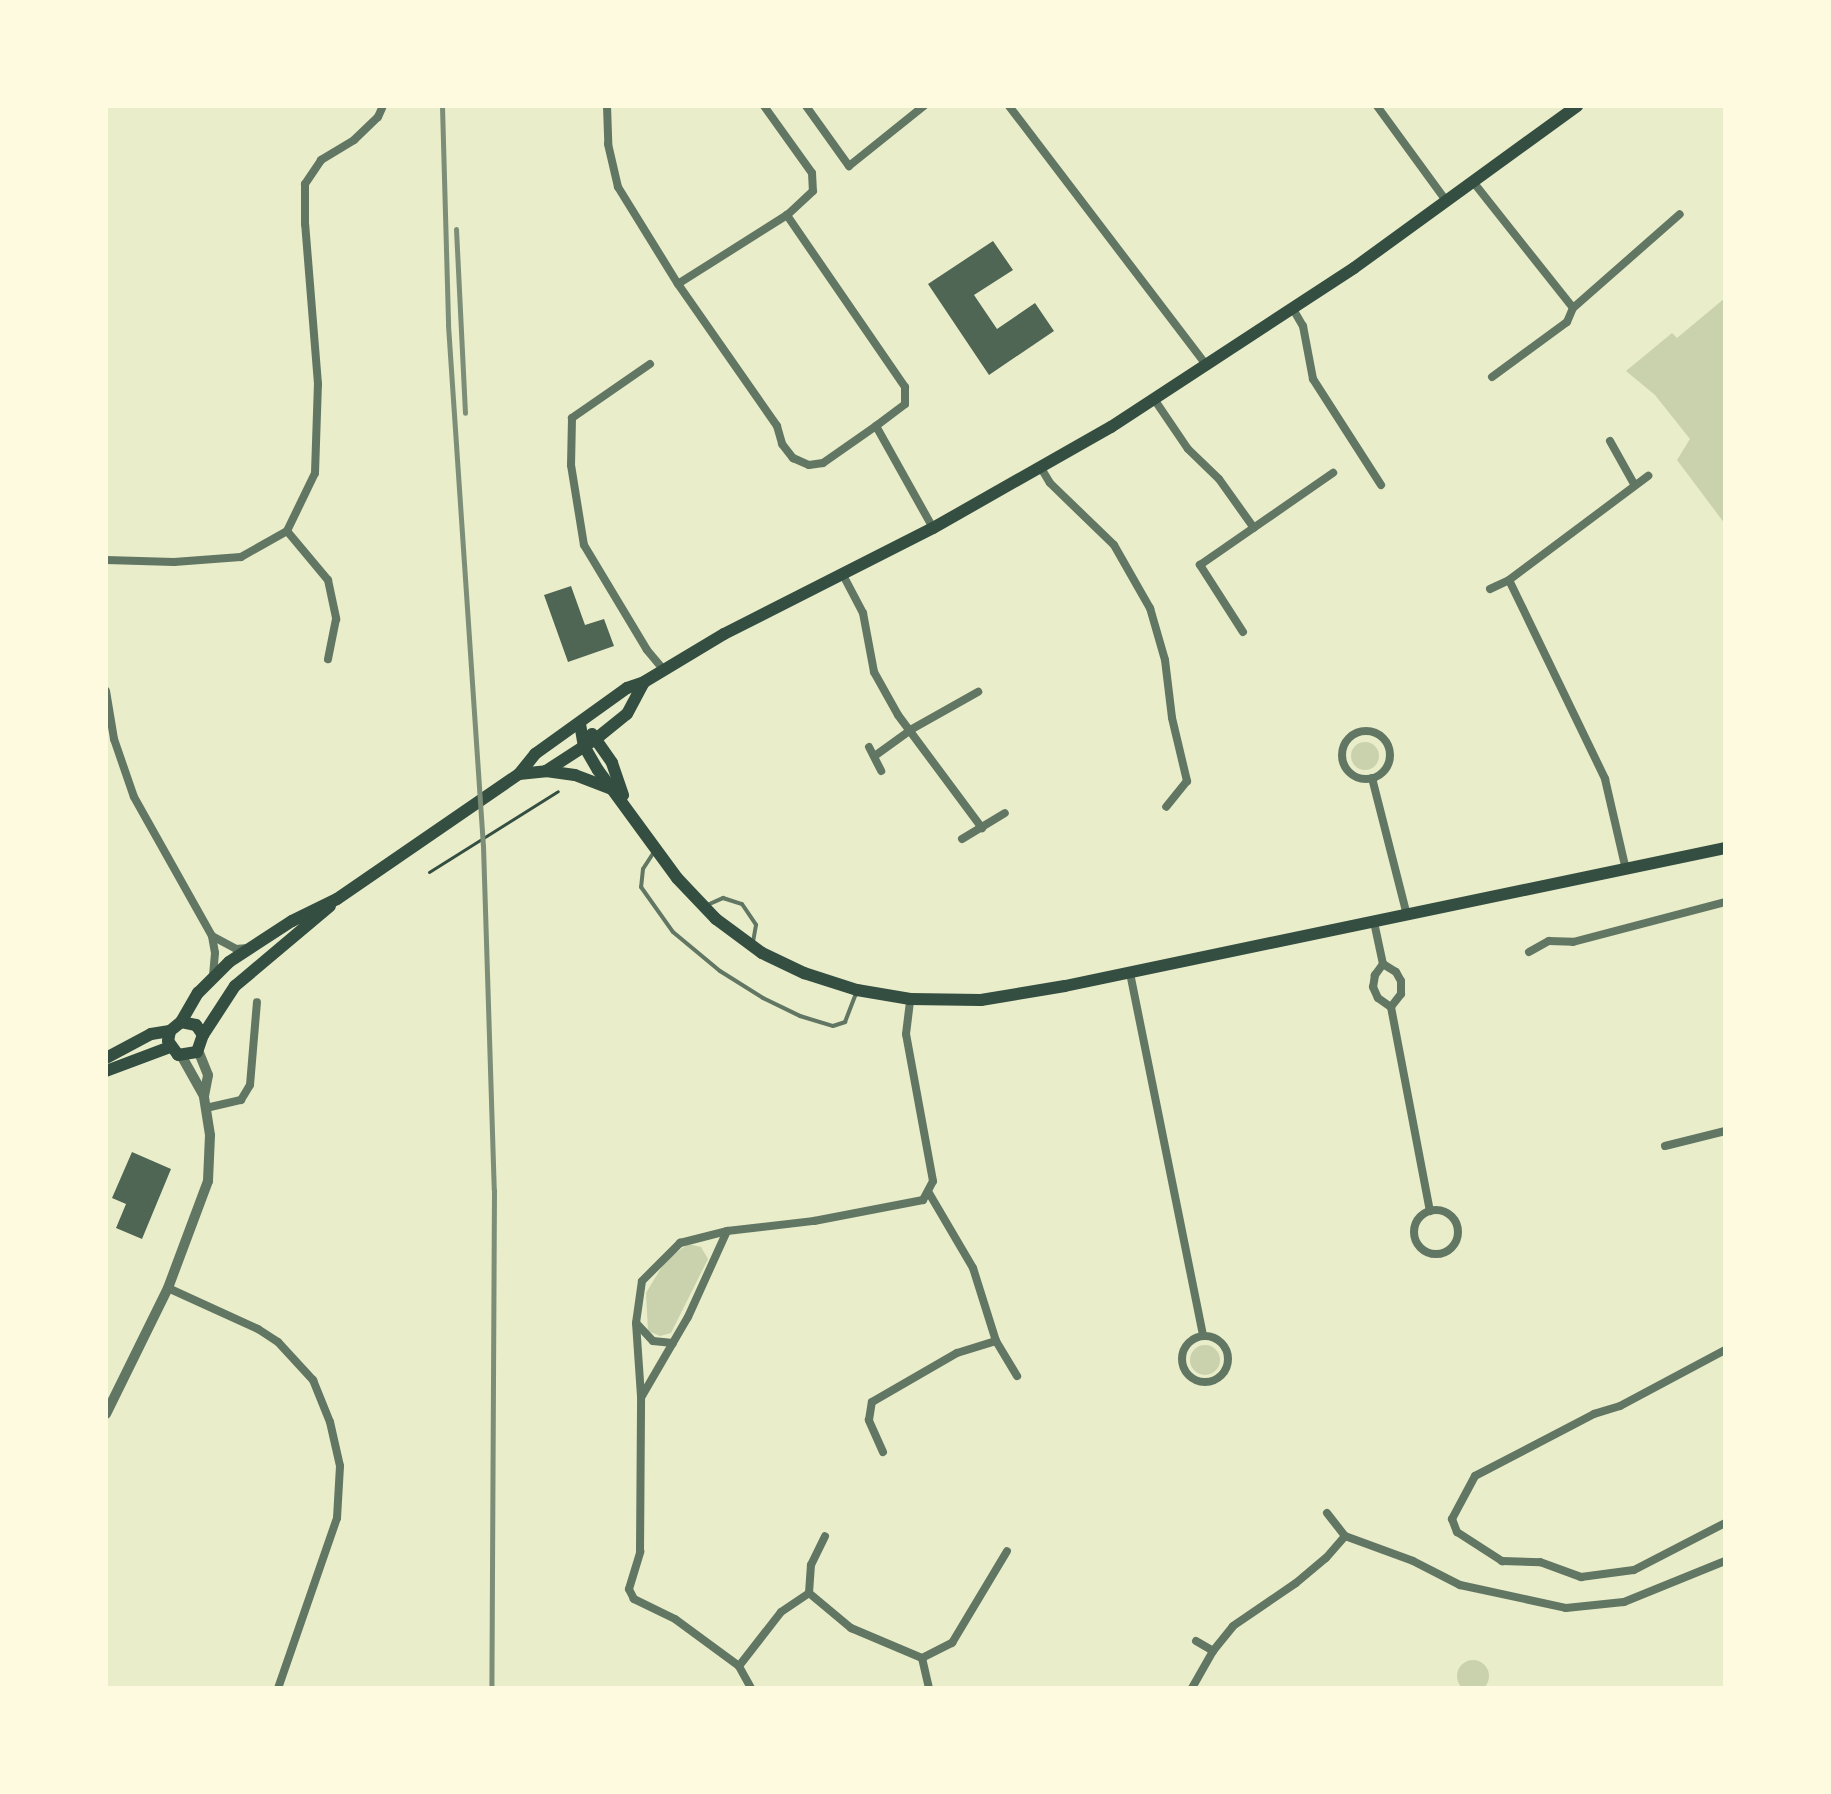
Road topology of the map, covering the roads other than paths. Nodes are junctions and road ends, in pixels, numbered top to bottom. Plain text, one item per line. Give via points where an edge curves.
1 (383, 106) edge
2 (607, 106) edge
3 (764, 106) edge
4 (806, 106) edge
5 (924, 106) edge
6 (1009, 106) edge
7 (1377, 106) edge
8 (1577, 106) edge
9 (1474, 183) junction
10 (1448, 203) junction
11 (1680, 214) dead end
12 (787, 215) junction
13 (678, 284) junction
14 (1573, 308) junction
15 (1293, 309) junction
16 (650, 364) dead end
17 (1207, 366) junction
18 (1492, 377) dead end
19 (1154, 399) junction
20 (876, 426) junction
21 (1610, 441) dead end
22 (1041, 468) junction
23 (1333, 473) dead end
24 (1648, 476) dead end
25 (1634, 484) junction
26 (1381, 485) dead end
27 (933, 528) junction
28 (1254, 528) junction
29 (287, 531) junction
30 (106, 560) edge
31 (843, 575) junction
32 (1509, 580) junction
33 (1490, 589) dead end
34 (1243, 632) dead end
35 (328, 659) dead end
36 (663, 669) junction
37 (644, 682) junction
38 (106, 691) edge
39 (978, 692) dead end
40 (580, 724) junction
41 (912, 729) junction
42 (597, 738) junction
43 (584, 746) junction
44 (869, 747) dead end
45 (876, 755) junction
46 (546, 771) junction
47 (881, 771) dead end
48 (519, 774) junction
49 (1372, 778) junction
50 (614, 790) junction
51 (627, 807) junction
52 (1166, 807) dead end
53 (1005, 813) dead end
54 (982, 828) junction
55 (962, 839) dead end
56 (1725, 848) edge
57 (656, 850) junction
58 (1626, 870) junction
59 (337, 899) junction
60 (1725, 902) edge
61 (703, 907) junction
62 (1407, 915) junction
63 (1374, 922) junction
64 (212, 936) junction
65 (751, 946) junction
66 (248, 948) junction
67 (1529, 952) dead end
68 (1383, 964) junction
69 (1130, 973) junction
70 (213, 978) junction
71 (857, 990) junction
72 (910, 999) junction
73 (257, 1002) dead end
74 (1391, 1007) junction
75 (181, 1022) junction
76 (170, 1031) junction
77 (203, 1035) junction
78 (170, 1047) junction
79 (198, 1050) junction
80 (181, 1055) junction
81 (106, 1058) edge
82 (106, 1071) edge
83 (205, 1102) junction
84 (1725, 1131) edge
85 (1665, 1146) dead end
86 (929, 1193) junction
87 (1430, 1211) junction
88 (727, 1231) junction
89 (168, 1288) junction
90 (636, 1323) junction
91 (1203, 1336) junction
92 (996, 1341) junction
93 (673, 1343) junction
94 (1725, 1350) edge
95 (1017, 1376) dead end
96 (641, 1396) junction
97 (106, 1414) edge
98 (883, 1452) dead end
99 (1327, 1513) dead end
100 (1725, 1523) edge
101 (825, 1536) dead end
102 (1345, 1536) junction
103 (1007, 1551) dead end
104 (1725, 1561) edge
105 (809, 1593) junction
106 (1196, 1641) dead end
107 (1213, 1651) junction
108 (922, 1658) junction
109 (739, 1666) junction
110 (278, 1688) edge
111 (751, 1688) edge
112 (929, 1688) edge
113 (1192, 1688) edge

1 - 29 street via 354,140 321,160 305,184 318,384 315,473
2 - 13 street via 608,144 618,187
3 - 12 street via 812,173 813,191
4 - 5 street via 849,166
6 - 17 street
7 - 10 street
8 - 9 main road
9 - 10 main road
9 - 14 street
10 - 15 main road
11 - 14 street
12 - 13 street
12 - 20 street via 905,387 905,404
13 - 20 street via 777,426 793,458 809,465 823,463
14 - 18 street via 1567,322
15 - 17 main road
15 - 26 street via 1303,326 1313,379
16 - 36 street via 572,418 571,465 584,545
17 - 19 main road
19 - 22 main road
19 - 28 street
20 - 27 street
21 - 25 street
22 - 27 main road
22 - 52 street via 1114,545 1150,608 1187,781
23 - 28 street
24 - 25 street
25 - 32 street
27 - 31 main road
28 - 34 street via 1200,565
29 - 30 street via 241,557
29 - 35 street via 328,580 336,619
31 - 36 main road
31 - 41 street via 863,613 874,672
32 - 33 street
32 - 58 street via 1605,779
36 - 37 main road
37 - 40 main road via 627,688
37 - 42 main road via 627,714
38 - 64 street via 114,739 134,797
39 - 41 street
40 - 42 main road
40 - 43 main road
40 - 48 main road via 535,754
41 - 45 street
41 - 54 street
42 - 43 main road
42 - 51 main road
43 - 46 main road
43 - 50 main road
44 - 45 street
45 - 47 street
46 - 48 main road
46 - 50 main road
48 - 59 main road
49 - 49 street via 1351,773 1343,761 1349,739 1362,732 1378,734 1390,754 1386,769
49 - 62 street
50 - 51 main road
51 - 57 main road
53 - 54 street
54 - 55 street
56 - 58 main road
57 - 61 main road
57 - 71 lane via 643,869 641,887 673,932 720,971 763,998 833,1026 845,1022
58 - 62 main road
59 - 66 main road
59 - 77 main road via 235,986
60 - 67 street via 1573,942 1549,941
61 - 65 main road
61 - 65 lane via 723,898 742,904 756,925
62 - 63 main road
63 - 68 street
63 - 69 main road
64 - 66 street via 236,949
64 - 70 street
65 - 71 main road via 804,973
66 - 70 main road
68 - 74 street via 1373,987
68 - 74 street via 1401,981 1401,994
69 - 72 main road via 981,1000
69 - 91 street
70 - 75 main road
71 - 72 main road
72 - 86 street via 906,1034 933,1181
73 - 83 street via 250,1085 241,1100
74 - 87 street
75 - 76 main road
75 - 77 main road via 196,1025
76 - 78 main road
76 - 81 main road via 151,1034
77 - 79 main road
78 - 80 main road
78 - 82 main road
79 - 80 main road
79 - 83 street via 208,1075
80 - 83 street
83 - 89 street via 208,1181
84 - 85 street
86 - 88 street via 913,1204
86 - 92 street via 973,1268
87 - 87 street via 1445,1212 1456,1222 1458,1236 1445,1253 1430,1254 1415,1240 1418,1219
88 - 90 street via 680,1243 665,1256 642,1281
88 - 93 street
89 - 97 street
89 - 110 street via 278,1342 313,1380 330,1422 340,1466 337,1518
90 - 93 street via 653,1341
90 - 96 street
91 - 91 street via 1218,1340 1227,1353 1222,1375 1208,1382 1194,1380 1182,1362 1190,1342
92 - 95 street
92 - 98 street via 957,1353 872,1402 869,1420
93 - 96 street
94 - 100 street via 1475,1476 1452,1519 1457,1532 1502,1561 1540,1562 1581,1577 1634,1570
96 - 109 street via 640,1552 629,1589 634,1599 675,1619
99 - 102 street
101 - 105 street via 811,1565
102 - 104 street via 1460,1585 1566,1608 1624,1602
102 - 107 street via 1296,1583 1233,1626
103 - 108 street via 952,1643
105 - 108 street via 851,1628
105 - 109 street via 781,1612
106 - 107 street
107 - 113 street
108 - 112 street
109 - 111 street

